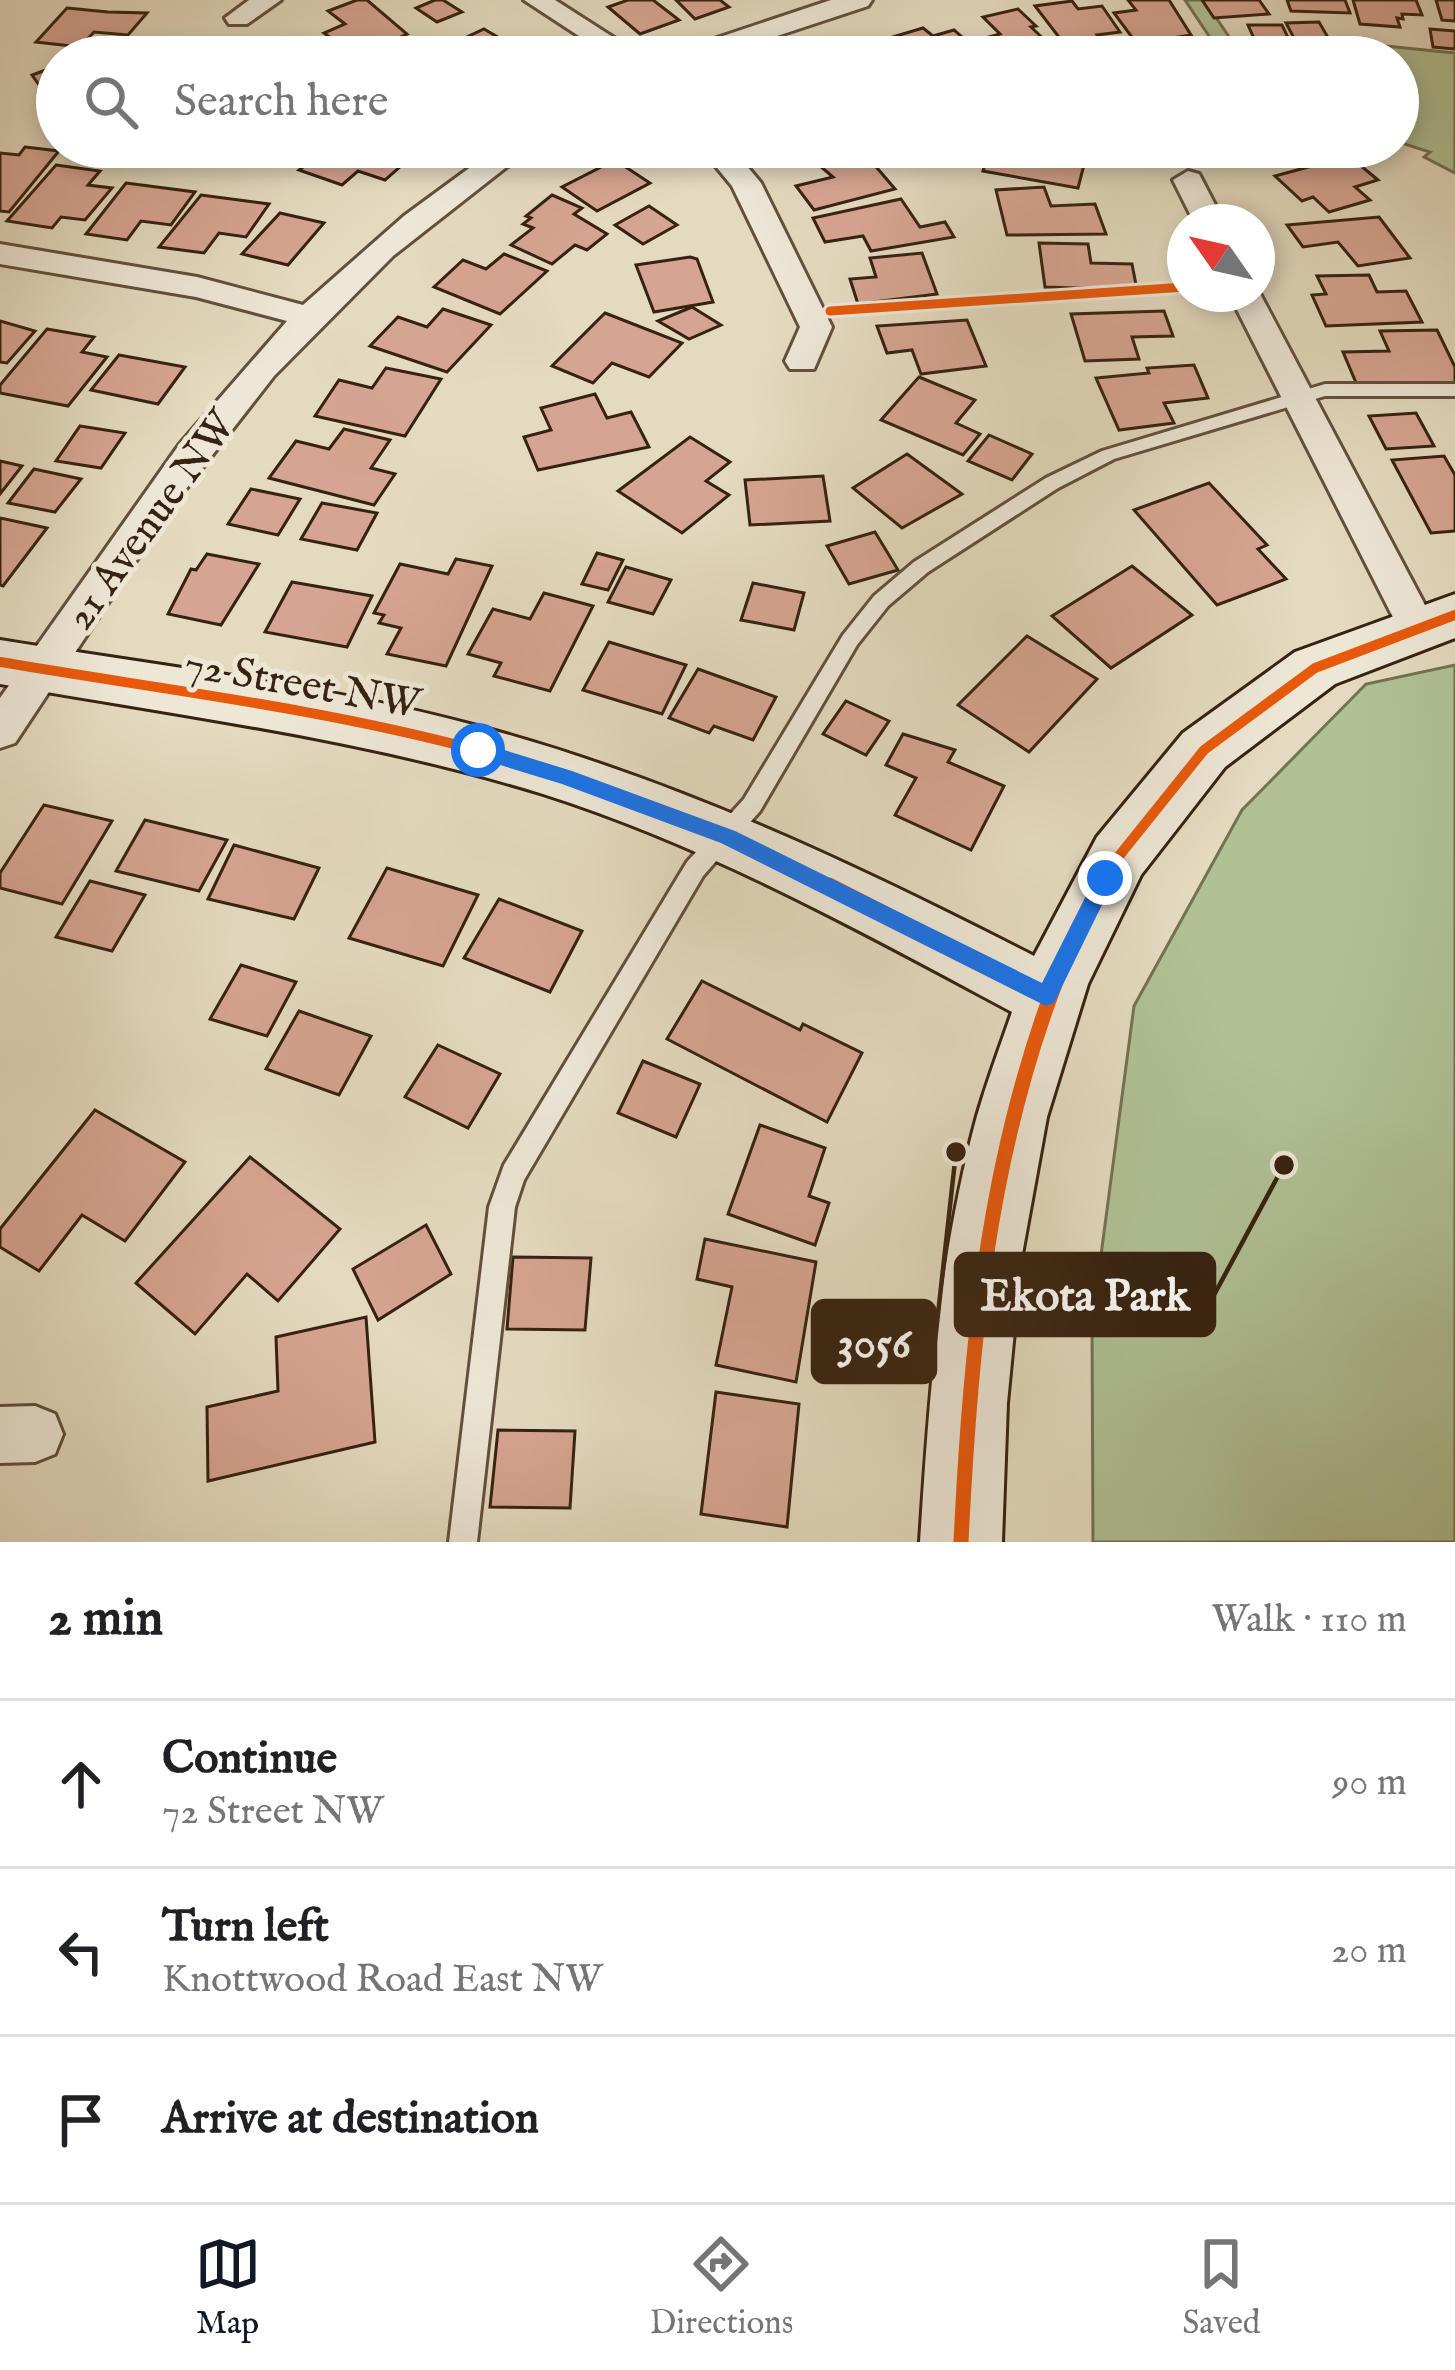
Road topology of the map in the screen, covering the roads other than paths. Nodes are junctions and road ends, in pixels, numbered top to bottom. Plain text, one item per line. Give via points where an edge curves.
1 (268, 0) edge
2 (537, 0) edge
3 (859, 0) edge
4 (238, 18) dead end
5 (596, 36) edge
6 (744, 36) edge
7 (488, 168) edge
8 (733, 168) edge
9 (1188, 180) dead end
10 (1200, 204) edge
11 (0, 254) edge
12 (1254, 312) edge
13 (311, 317) junction
14 (802, 361) dead end
15 (1455, 390) edge
16 (1296, 396) junction
17 (1436, 619) edge
18 (21, 666) edge
19 (0, 731) edge
20 (728, 837) junction
21 (1046, 996) junction
22 (463, 1542) edge
23 (962, 1542) edge

1 - 4 street
2 - 5 street
3 - 6 street
7 - 13 street, 21 Avenue NW via 411,224
8 - 14 street via 816,327
9 - 10 street
11 - 13 street via 197,287
12 - 16 street
13 - 18 street, 21 Avenue NW
15 - 16 lane
16 - 17 street
16 - 20 lane via 1108,455 921,567 850,640
17 - 21 street via 1281,684 1225,728 1164,794 1105,878
18 - 19 street, 21 Avenue NW
18 - 20 street, 72 Street NW via 390,729 565,776
20 - 21 street, 72 Street NW
20 - 22 lane via 695,868 513,1174 502,1207
21 - 23 street via 996,1177 974,1310

